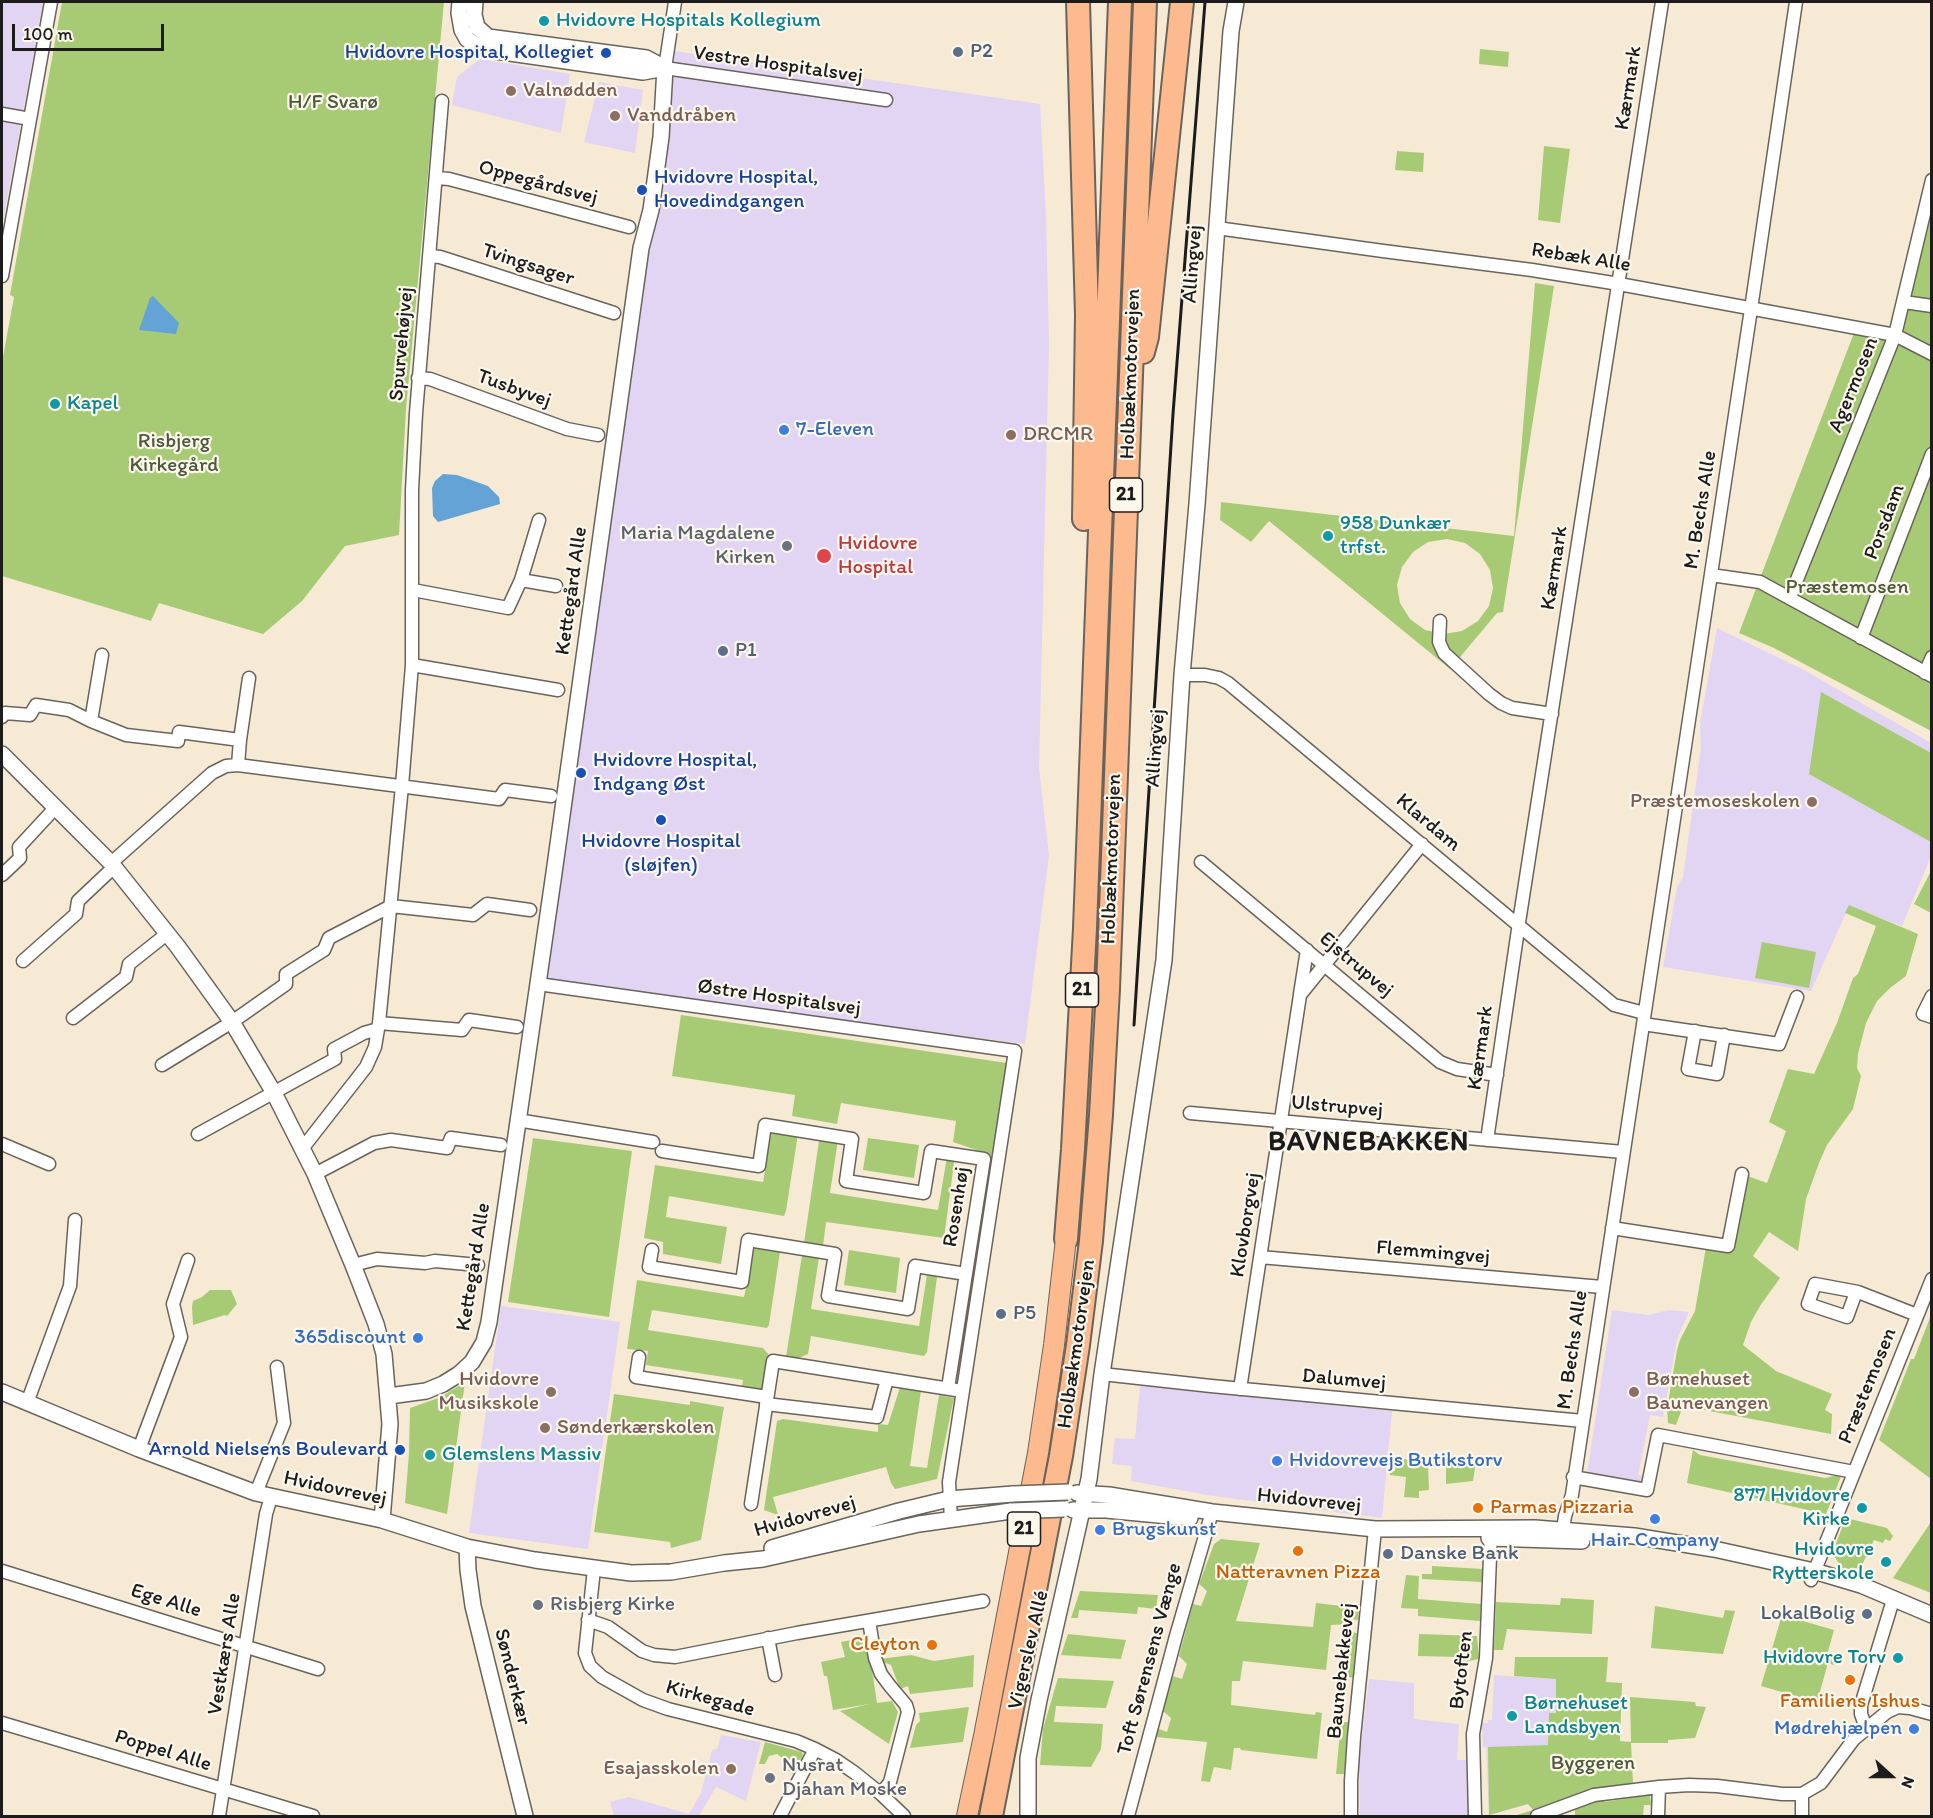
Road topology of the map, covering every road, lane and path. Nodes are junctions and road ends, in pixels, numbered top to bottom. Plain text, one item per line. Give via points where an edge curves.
1 (51, 2) edge
2 (460, 2) edge
3 (475, 2) edge
4 (675, 2) edge
5 (1078, 2) edge
6 (1120, 2) edge
7 (1145, 2) edge
8 (1182, 2) edge
9 (1236, 2) edge
10 (1662, 2) edge
11 (1796, 2) edge
12 (665, 68) junction
13 (886, 100) dead end
14 (442, 101) dead end
15 (2, 114) edge
16 (30, 119) junction
17 (436, 178) junction
18 (1932, 180) edge
19 (1926, 226) edge
20 (629, 227) dead end
21 (1217, 228) junction
22 (430, 256) junction
23 (2, 276) edge
24 (1619, 284) junction
25 (1904, 302) junction
26 (1932, 306) edge
27 (1751, 309) junction
28 (614, 313) dead end
29 (1895, 335) junction
30 (1932, 354) edge
31 (418, 378) junction
32 (1129, 408) junction
33 (598, 435) dead end
34 (1932, 454) edge
35 (539, 520) dead end
36 (1711, 575) junction
37 (521, 580) junction
38 (556, 586) dead end
39 (413, 590) junction
40 (1790, 597) junction
41 (1440, 621) dead end
42 (1861, 638) junction
43 (102, 655) dead end
44 (1932, 657) edge
45 (412, 665) junction
46 (1182, 675) junction
47 (1928, 675) edge
48 (249, 678) dead end
49 (558, 690) dead end
50 (1552, 714) junction
51 (2, 717) edge
52 (91, 721) junction
53 (240, 740) junction
54 (2, 754) edge
55 (232, 765) junction
56 (402, 786) junction
57 (551, 796) dead end
58 (56, 807) junction
59 (1422, 844) junction
60 (1088, 849) junction
61 (1201, 862) dead end
62 (112, 865) junction
63 (2, 875) edge
64 (391, 906) junction
65 (530, 910) dead end
66 (1519, 924) junction
67 (168, 933) junction
68 (1306, 950) junction
69 (23, 961) dead end
70 (1324, 964) junction
71 (538, 984) junction
72 (1300, 995) junction
73 (1932, 996) edge
74 (1797, 997) dead end
75 (1932, 1017) edge
76 (73, 1018) dead end
77 (1644, 1019) junction
78 (232, 1022) junction
79 (378, 1026) junction
80 (517, 1027) dead end
81 (1695, 1031) junction
82 (1724, 1035) junction
83 (1015, 1051) joint
84 (162, 1065) dead end
85 (1497, 1075) junction
86 (274, 1093) junction
87 (1190, 1113) dead end
88 (517, 1120) junction
89 (1282, 1121) junction
90 (198, 1134) dead end
91 (1487, 1140) junction
92 (2, 1144) edge
93 (501, 1145) dead end
94 (302, 1149) junction
95 (1623, 1152) junction
96 (49, 1164) dead end
97 (315, 1174) junction
98 (1742, 1174) dead end
99 (75, 1220) dead end
100 (1612, 1228) junction
101 (1066, 1239) joint
102 (652, 1250) dead end
103 (1260, 1257) junction
104 (188, 1260) dead end
105 (353, 1264) junction
106 (478, 1265) dead end
107 (966, 1274) junction
108 (1932, 1279) edge
109 (1602, 1287) junction
110 (1856, 1292) dead end
111 (1917, 1315) junction
112 (639, 1357) dead end
113 (277, 1367) dead end
114 (1102, 1374) junction
115 (887, 1379) junction
116 (948, 1388) junction
117 (1240, 1389) junction
118 (963, 1391) junction
119 (2, 1392) edge
120 (389, 1396) junction
121 (767, 1401) junction
122 (27, 1403) junction
123 (1583, 1421) junction
124 (140, 1449) junction
125 (1854, 1472) junction
126 (1574, 1477) junction
127 (1086, 1494) junction
128 (263, 1495) junction
129 (949, 1499) junction
130 (750, 1504) dead end
131 (1082, 1510) junction
132 (1211, 1517) junction
133 (382, 1520) junction
134 (951, 1520) junction
135 (1375, 1533) junction
136 (1491, 1533) junction
137 (1567, 1533) junction
138 (467, 1547) junction
139 (723, 1563) junction
140 (594, 1569) junction
141 (2, 1571) edge
142 (1812, 1575) junction
143 (1893, 1600) junction
144 (983, 1601) dead end
145 (1932, 1615) edge
146 (588, 1620) junction
147 (869, 1621) junction
148 (768, 1638) junction
149 (246, 1646) junction
150 (318, 1669) dead end
151 (775, 1675) dead end
152 (1932, 1714) edge
153 (2, 1723) edge
154 (1866, 1728) junction
155 (815, 1749) junction
156 (1659, 1787) junction
157 (224, 1790) junction
158 (882, 1794) junction
159 (1802, 1794) junction
160 (219, 1816) edge
161 (313, 1816) edge
162 (525, 1816) edge
163 (780, 1816) edge
164 (904, 1816) edge
165 (967, 1816) edge
166 (991, 1816) edge
167 (1028, 1816) edge
168 (1128, 1816) edge
169 (1351, 1816) edge
170 (1475, 1816) edge
171 (1537, 1816) edge
172 (1658, 1816) edge
173 (1802, 1816) edge

1 - 16 street
2 - 12 street via 462,30 476,46 643,72
3 - 12 street via 477,27 488,37 646,58
4 - 12 street, Kettegård Alle
5 - 60 highway via 1087,315 1081,789
6 - 60 highway, Holbækmotorvejen / 21
7 - 32 highway, Holbækmotorvejen / 21
8 - 32 highway via 1147,337
9 - 21 street, Allingvej
10 - 24 street, Kærmark
11 - 27 street, M. Bechs Alle
12 - 13 street, Vestre Hospitalsvej
12 - 71 street, Kettegård Alle via 651,210 641,248
14 - 17 street, Spurvehøjvej
15 - 16 street
16 - 23 street
17 - 20 street, Oppegårdsvej
17 - 22 street, Spurvehøjvej
18 - 19 street, Agermosen
19 - 25 street, Agermosen
21 - 24 street, Rebæk Alle
21 - 46 street, Allingvej
22 - 28 street, Tvingsager
22 - 31 street, Spurvehøjvej
24 - 27 street, Rebæk Alle
24 - 50 street, Kærmark
25 - 26 street
25 - 29 street, Agermosen
27 - 29 street, Rebæk Alle
27 - 36 street, M. Bechs Alle
29 - 30 street, Rebæk Alle
29 - 40 street, Agermosen
31 - 33 street, Tusbyvej via 567,429
31 - 39 street, Spurvehøjvej via 412,490
32 - 166 highway, Holbækmotorvejen / 21 via 1108,989 1090,1241 1061,1456
34 - 42 street, Porsdam
35 - 37 street
36 - 40 street via 1754,580
36 - 77 street, M. Bechs Alle
37 - 38 street
37 - 39 street via 508,608
39 - 45 street, Spurvehøjvej
40 - 42 street
41 - 50 street via 1439,642 1444,652 1501,704
42 - 47 street
43 - 52 street
44 - 47 street
45 - 49 street
45 - 56 street, Spurvehøjvej
46 - 59 street, Klardam via 1205,675 1228,683
46 - 114 street, Allingvej via 1164,960
48 - 53 street
50 - 66 street, Kærmark
51 - 52 street via 5,713 30,715 36,705 69,710
52 - 53 street via 126,735 178,741 179,732
53 - 55 street
54 - 58 street
55 - 56 street
55 - 62 street via 212,773
56 - 57 street via 500,799 506,790
56 - 64 street, Spurvehøjvej
58 - 62 street
58 - 63 street via 19,847 20,858
59 - 66 street, Klardam
59 - 70 street, Klovborgvej
60 - 101 highway, Holbækmotorvejen / 21
61 - 68 street, Ejstrupvej
62 - 67 street
62 - 69 street via 78,901 76,914
64 - 65 street via 473,915 487,904
64 - 78 street via 329,938 324,950 286,974 286,984
64 - 79 street, Spurvehøjvej
66 - 77 street, Klardam via 1614,1005
66 - 85 street, Kærmark
67 - 76 street via 129,964 126,977
67 - 78 street
68 - 70 street, Ejstrupvej
68 - 72 street, Klovborgvej
70 - 72 street, Klovborgvej
70 - 85 street, Ejstrupvej via 1440,1062 1457,1069
71 - 83 street, Østre Hospitalsvej
71 - 88 street, Kettegård Alle
72 - 89 street, Klovborgvej
73 - 75 street via 1923,1014
74 - 82 street via 1779,1044
77 - 81 street
77 - 95 street, M. Bechs Alle
78 - 84 street
78 - 86 street
79 - 80 street via 462,1030 470,1020
79 - 86 street via 334,1049 335,1059
79 - 94 street, Spurvehøjvej via 375,1047 366,1067
81 - 82 street
81 - 82 street via 1688,1069 1717,1074
83 - 118 street, Rosenhøj
85 - 91 street, Kærmark
86 - 90 street
86 - 94 street
87 - 89 street, Ulstrupvej
88 - 107 street, Rosenhøj via 759,1166 765,1125 831,1135 852,1139 846,1181 924,1193 931,1151 984,1159
88 - 120 street, Kettegård Alle via 483,1342 472,1362 443,1384 426,1391
89 - 91 street, Ulstrupvej
89 - 103 street, Klovborgvej
91 - 95 street, Ulstrupvej
92 - 96 street
93 - 97 street via 451,1138 447,1148 391,1140 374,1143
94 - 97 street
95 - 100 street, M. Bechs Alle
97 - 105 street
98 - 100 street via 1728,1246
99 - 122 street via 70,1286
100 - 109 street, M. Bechs Alle
101 - 165 main road, Holbækmotorvejen / 21 via 1038,1453
102 - 107 street, Rosenhøj via 649,1267 742,1282 748,1240 835,1254 828,1296 908,1309 915,1266
103 - 109 street, Flemmingvej
103 - 117 street, Klovborgvej
104 - 124 street via 173,1304 181,1337
105 - 106 street via 377,1258
105 - 120 street via 376,1324
107 - 116 street, Rosenhøj
108 - 111 street, Præstemosen
109 - 123 street, M. Bechs Alle
110 - 111 street, Præstemosen
111 - 125 street, Præstemosen
112 - 121 street via 636,1377
113 - 128 street, Hvidovrevej via 284,1423
114 - 117 street, Dalumvej
114 - 127 street, Allingvej
115 - 116 street
115 - 121 street via 878,1417
115 - 121 street via 773,1361
116 - 118 street
117 - 123 street, Dalumvej
118 - 129 street, Rosenhøj
119 - 122 street, Hvidovrevej
120 - 133 street via 389,1450
121 - 130 street
122 - 124 street, Hvidovrevej
123 - 126 street, M. Bechs Alle
124 - 128 street, Hvidovrevej
125 - 126 street, Præstemosen via 1658,1435 1647,1490
125 - 142 street, Præstemosen
126 - 137 street, M. Bechs Alle via 1565,1516
127 - 129 street, Hvidovrevej, bridge
127 - 131 street, Vigerslev Allé
127 - 132 street, Hvidovrevej via 1109,1495
128 - 133 street, Hvidovrevej
128 - 149 street, Vestkærs Alle via 266,1514
129 - 134 street, Rosenhøj
129 - 139 street, Hvidovrevej
131 - 132 street, Hvidovrevej
131 - 134 street, Hvidovrevej, bridge via 1011,1511
131 - 167 street, Vigerslev Allé via 1034,1722 1028,1758
132 - 135 street, Hvidovrevej
132 - 168 street, Toft Sørensens Vænge
133 - 138 street, Hvidovrevej
134 - 139 street, Hvidovrevej via 763,1559
135 - 136 street, Hvidovrevej
135 - 169 street, Baunebakkevej via 1354,1737
136 - 137 street, Hvidovrevej
136 - 170 street, Bytoften via 1486,1658 1473,1734
137 - 142 street, Hvidovrevej via 1675,1542 1737,1553
138 - 140 street, Hvidovrevej
138 - 162 street, Sønderkær via 473,1606
139 - 140 street, Hvidovrevej via 671,1572
140 - 146 street, Kirkegade
141 - 149 street, Ege Alle
142 - 143 street, Hvidovrevej via 1861,1585
143 - 145 street, Hvidovrevej
143 - 154 street via 1861,1705
144 - 147 street
146 - 148 street via 608,1627 654,1656 675,1657
146 - 155 street, Kirkegade via 585,1653 590,1666 602,1677 668,1710
147 - 148 street
147 - 158 street via 881,1674 908,1712 890,1782
148 - 151 street
149 - 150 street, Ege Alle
149 - 157 street, Vestkærs Alle
152 - 154 street via 1898,1707
153 - 157 street, Poppel Alle
154 - 159 street via 1821,1783
155 - 158 street, Kirkegade
155 - 163 street
156 - 159 street via 1717,1786
156 - 171 street via 1594,1795
156 - 172 street
157 - 160 street, Vestkærs Alle
157 - 161 street, Poppel Alle
158 - 164 street, Kirkegade
159 - 173 street

